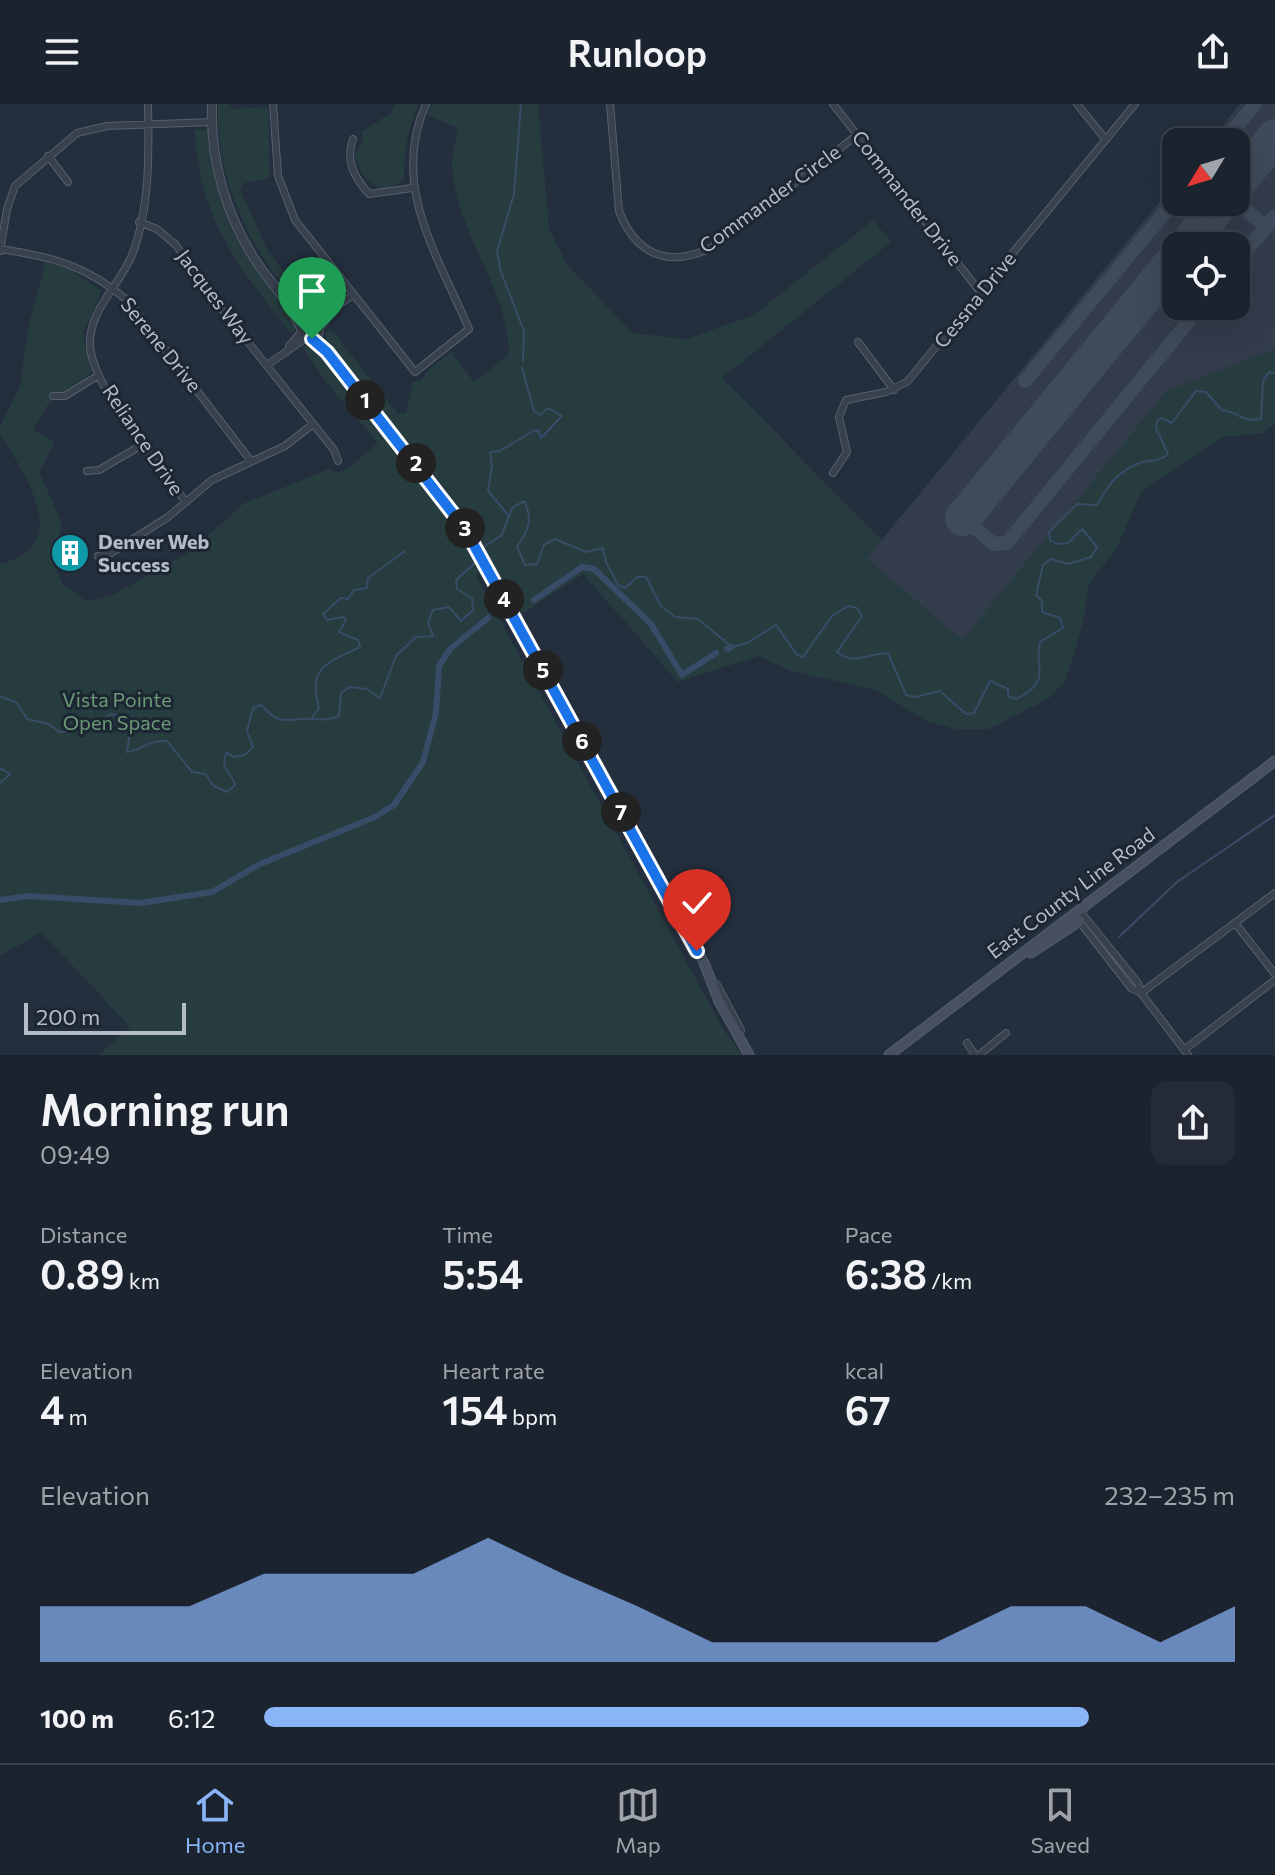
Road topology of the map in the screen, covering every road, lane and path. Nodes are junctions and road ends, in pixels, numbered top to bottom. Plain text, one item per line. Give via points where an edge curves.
1 (148, 104) edge
2 (212, 104) edge
3 (273, 104) edge
4 (426, 104) edge
5 (610, 104) edge
6 (833, 104) edge
7 (1077, 104) edge
8 (1135, 104) edge
9 (212, 122) junction
10 (149, 125) junction
11 (857, 135) junction
12 (353, 139) dead end
13 (1106, 140) junction
14 (48, 156) junction
15 (68, 182) dead end
16 (412, 188) junction
17 (139, 222) junction
18 (0, 250) edge
19 (112, 288) junction
20 (981, 293) junction
21 (353, 295) junction
22 (310, 330) junction
23 (858, 342) dead end
24 (267, 365) junction
25 (99, 375) junction
26 (894, 390) junction
27 (53, 396) dead end
28 (313, 424) junction
29 (142, 445) junction
30 (251, 461) junction
31 (338, 461) dead end
32 (87, 471) dead end
33 (833, 473) dead end
34 (186, 502) junction
35 (98, 556) dead end
36 (1275, 761) edge
37 (1275, 893) edge
38 (1078, 915) junction
39 (1235, 923) junction
40 (704, 963) joint
41 (1275, 977) edge
42 (1141, 993) junction
43 (1006, 1033) dead end
44 (907, 1042) junction
45 (967, 1043) dead end
46 (1186, 1052) edge
47 (752, 1055) edge
48 (881, 1055) edge
49 (890, 1055) edge
50 (977, 1055) edge

1 - 10 street, Reliance Drive
2 - 9 street
3 - 21 street via 278,176 287,205
4 - 16 street via 412,139
5 - 11 street, Commander Circle via 619,211 625,226 644,248 673,258 711,248
6 - 11 street, Commander Drive
7 - 13 street
8 - 13 street, Cessna Drive
9 - 10 street
9 - 22 street via 217,164 233,219 253,256
10 - 14 street via 86,129
10 - 17 street, Reliance Drive
11 - 20 street, Commander Drive
12 - 16 street via 348,152 355,178 369,194
13 - 20 street, Cessna Drive
14 - 15 street
14 - 18 street via 15,186
16 - 21 street via 469,329 415,372
17 - 19 street, Reliance Drive via 132,255
17 - 24 street, Jacques Way via 176,245
18 - 19 street, Serene Drive via 65,261
19 - 25 street, Reliance Drive via 90,330
19 - 30 street, Serene Drive via 128,301
20 - 26 street, Cessna Drive via 918,371
21 - 22 street
22 - 24 street
22 - 40 street via 465,529
23 - 26 street
24 - 28 street, Jacques Way
25 - 27 street via 65,396
25 - 29 street, Reliance Drive
26 - 33 street via 852,397 842,405 839,420 847,452
28 - 30 street via 285,446
28 - 31 street, Jacques Way
29 - 32 street via 99,470
29 - 34 street, Reliance Drive
30 - 34 street via 212,480
34 - 35 street via 111,553
36 - 38 main road, East County Line Road
37 - 39 street
38 - 42 street
38 - 42 street via 1131,988
38 - 44 main road, East County Line Road
39 - 41 street
39 - 42 street
40 - 47 main road via 719,1001
41 - 46 street
42 - 46 street
43 - 50 street
44 - 48 street
44 - 49 main road, East County Line Road
45 - 50 street

